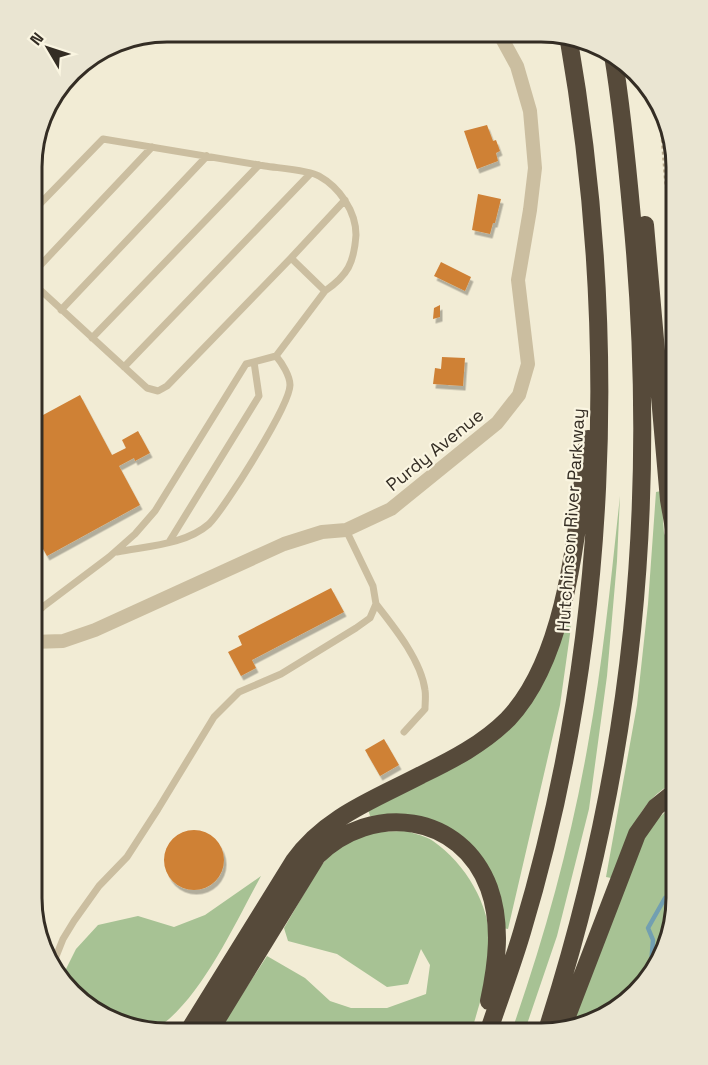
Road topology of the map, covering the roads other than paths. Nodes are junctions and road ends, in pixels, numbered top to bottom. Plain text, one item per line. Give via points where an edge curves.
1 (504, 42) edge
2 (570, 45) edge
3 (615, 67) edge
4 (623, 115) junction
5 (152, 147) junction
6 (207, 156) junction
7 (259, 165) junction
8 (310, 174) junction
9 (345, 200) junction
10 (42, 202) edge
11 (291, 258) junction
12 (42, 263) edge
13 (325, 291) junction
14 (42, 293) edge
15 (61, 310) junction
16 (92, 338) junction
17 (601, 351) junction
18 (276, 356) junction
19 (254, 362) junction
20 (124, 367) junction
21 (666, 466) edge
22 (346, 530) junction
23 (169, 542) junction
24 (114, 552) junction
25 (376, 604) junction
26 (42, 608) edge
27 (42, 642) edge
28 (404, 732) dead end
29 (666, 799) edge
30 (56, 956) edge
31 (565, 1021) edge
32 (194, 1023) edge
33 (214, 1023) edge
34 (483, 1023) edge
35 (491, 1023) edge
36 (549, 1023) edge

1 - 22 street, Purdy Avenue via 517,66 530,111 535,168 518,280 528,364 519,395 497,423 391,509
2 - 17 highway, Hutchinson River Parkway via 590,186
3 - 4 highway
4 - 21 highway via 643,203
4 - 36 highway via 644,398 636,602 605,812 575,938
5 - 6 lane
5 - 10 lane via 103,139
5 - 12 lane
6 - 7 lane
6 - 15 lane
7 - 8 lane
7 - 16 lane
8 - 9 lane via 317,175
8 - 20 lane
9 - 11 lane
9 - 13 lane via 356,227 355,254 348,270
11 - 13 lane
11 - 20 lane via 167,386 158,391 147,388
13 - 18 lane
14 - 15 lane
15 - 16 lane
16 - 20 lane
17 - 32 highway via 565,590 550,647 532,686 507,719 474,746 336,819 309,842
17 - 35 highway, Hutchinson River Parkway via 592,572 576,697 536,881
18 - 19 lane
18 - 23 lane via 290,384 285,405 231,495 208,524 181,540
19 - 23 lane via 259,396
19 - 24 lane via 239,372 155,511
22 - 25 lane via 373,586
22 - 27 street, Purdy Avenue via 322,532 284,544 95,630 63,641
23 - 24 lane
24 - 26 lane
25 - 28 lane via 417,665 425,689 425,709
25 - 30 lane via 370,618 356,628 281,674 239,693 214,717 127,857 99,886 74,921
29 - 31 highway via 637,834
33 - 34 highway via 317,856 354,829 389,821 422,826 446,836 472,858 488,884 496,916 497,946

